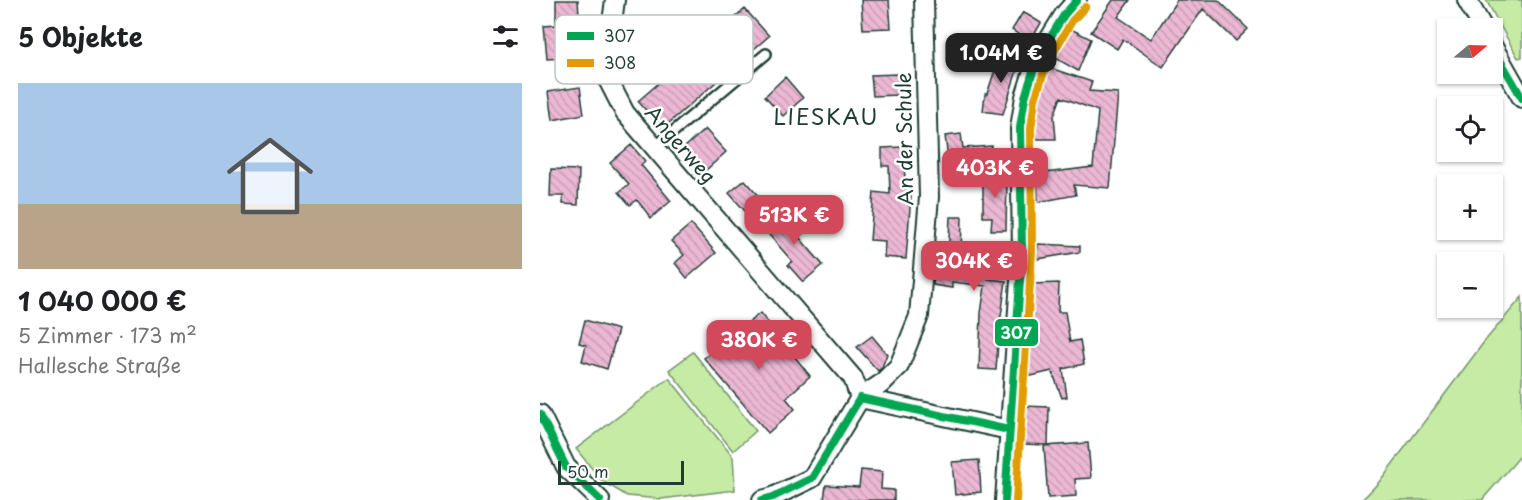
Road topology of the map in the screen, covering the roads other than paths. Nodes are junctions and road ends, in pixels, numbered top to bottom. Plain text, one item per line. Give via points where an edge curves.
1 (615, 0) edge
2 (924, 0) edge
3 (1077, 0) edge
4 (1467, 0) edge
5 (613, 15) edge
6 (1477, 18) edge
7 (766, 54) dead end
8 (1503, 64) edge
9 (753, 65) edge
10 (610, 84) edge
11 (730, 84) edge
12 (1522, 98) edge
13 (655, 147) junction
14 (860, 398) junction
15 (540, 414) edge
16 (1010, 430) junction
17 (600, 500) edge
18 (762, 500) edge
19 (1005, 500) edge

1 - 5 street, Angerweg
2 - 14 street, An der Schule via 929,197 919,316 899,366
3 - 16 street via 1037,59 1020,128 1022,251
4 - 6 street
7 - 9 lane
8 - 12 street
10 - 13 street, Angerweg via 625,113
11 - 13 lane
13 - 14 street, Angerweg via 853,378
14 - 16 street
14 - 18 street via 812,478
15 - 17 street via 566,467
16 - 19 street

